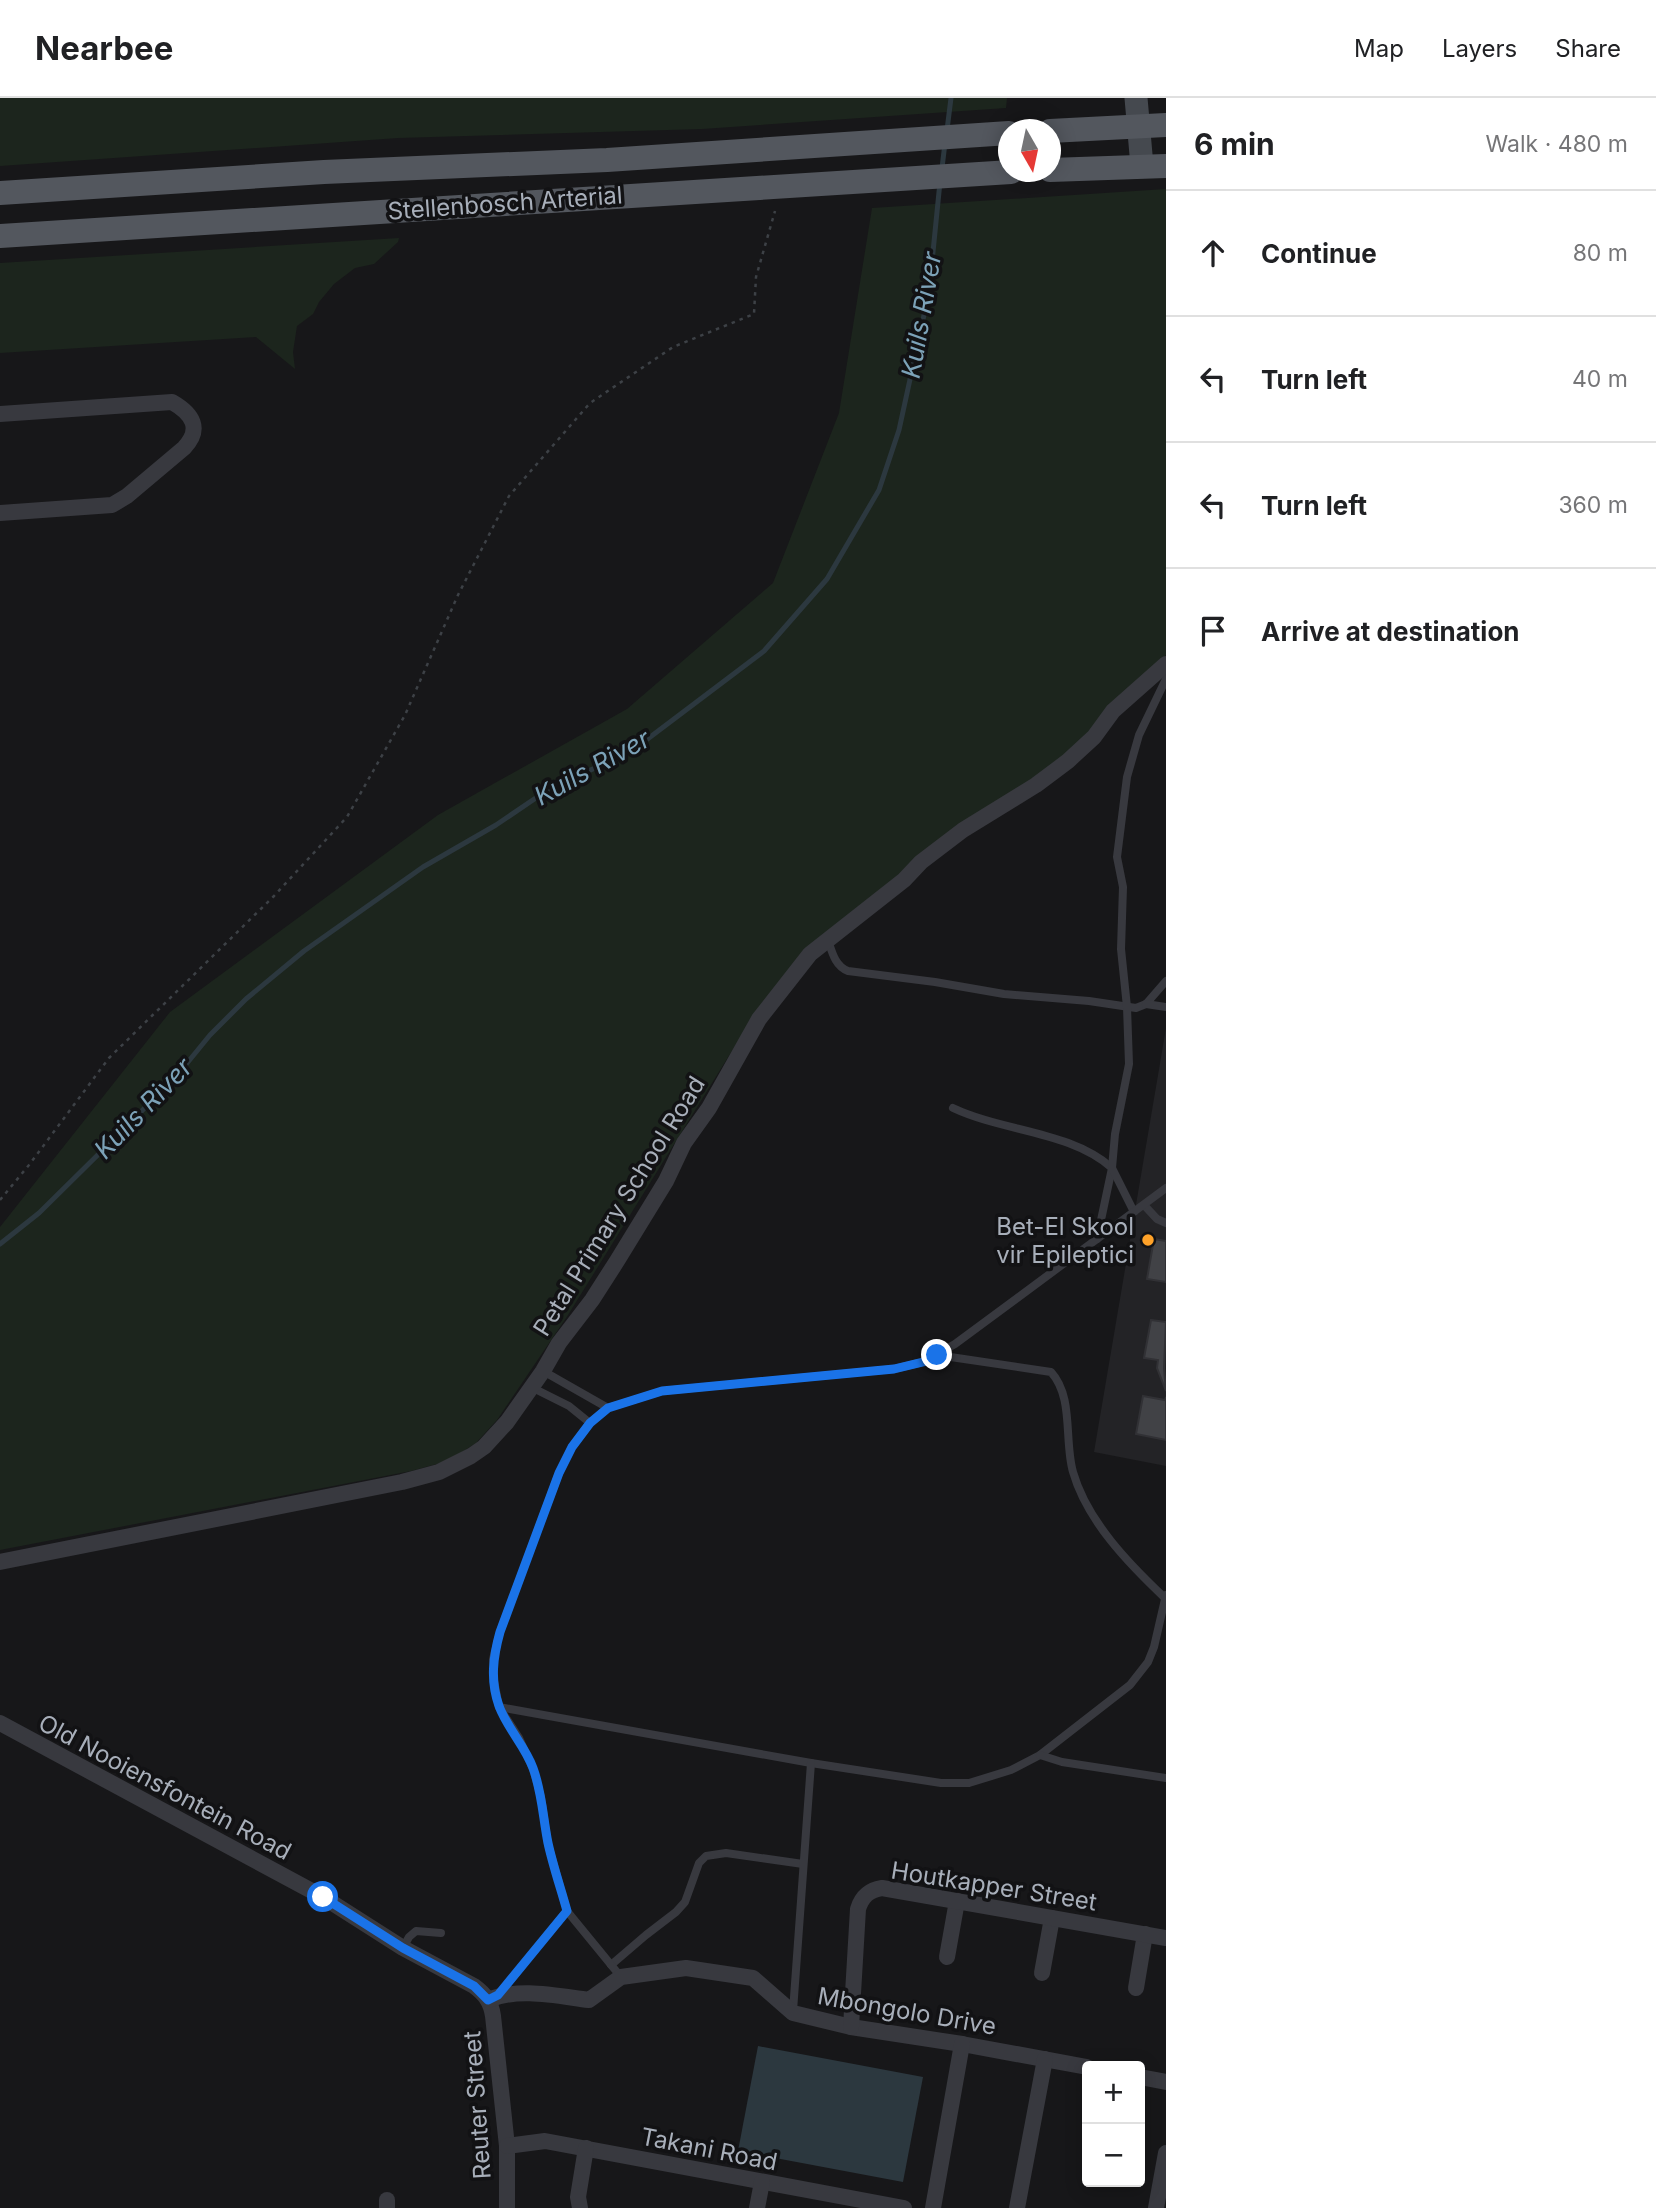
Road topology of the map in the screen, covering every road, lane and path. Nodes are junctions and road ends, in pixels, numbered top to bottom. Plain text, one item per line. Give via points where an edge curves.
1 (1136, 98) edge
2 (1166, 125) edge
3 (1139, 127) junction
4 (1061, 131) edge
5 (998, 134) edge
6 (1154, 166) edge
7 (1061, 170) edge
8 (998, 172) edge
9 (0, 193) edge
10 (775, 211) dead end
11 (0, 236) edge
12 (0, 414) edge
13 (0, 513) edge
14 (1166, 664) edge
15 (1166, 679) edge
16 (828, 939) junction
17 (1166, 981) edge
18 (1146, 1004) junction
19 (1127, 1007) junction
20 (1166, 1007) edge
21 (953, 1108) dead end
22 (1112, 1168) junction
23 (1166, 1188) edge
24 (0, 1200) edge
25 (1144, 1205) junction
26 (1134, 1212) junction
27 (1166, 1223) edge
28 (1097, 1239) junction
29 (937, 1355) junction
30 (543, 1371) junction
31 (531, 1387) junction
32 (608, 1408) junction
33 (590, 1423) junction
34 (0, 1562) edge
35 (1166, 1597) edge
36 (499, 1707) junction
37 (0, 1723) edge
38 (1040, 1755) junction
39 (811, 1763) junction
40 (1166, 1778) edge
41 (803, 1864) junction
42 (957, 1901) junction
43 (567, 1911) junction
44 (1052, 1918) junction
45 (441, 1933) dead end
46 (1145, 1934) junction
47 (1166, 1938) edge
48 (403, 1948) junction
49 (947, 1957) dead end
50 (616, 1971) junction
51 (1042, 1973) dead end
52 (1136, 1988) dead end
53 (493, 1998) junction
54 (793, 2012) junction
55 (851, 2027) junction
56 (962, 2043) junction
57 (1045, 2059) junction
58 (1082, 2066) edge
59 (1145, 2078) edge
60 (1166, 2082) edge
61 (507, 2146) junction
62 (586, 2148) junction
63 (1166, 2153) edge
64 (1164, 2172) edge
65 (762, 2182) junction
66 (845, 2203) edge
67 (507, 2208) edge
68 (580, 2208) edge
69 (757, 2208) edge
70 (904, 2208) edge
71 (933, 2208) edge
72 (1017, 2208) edge
73 (1156, 2208) edge

1 - 3 street
2 - 3 main road
3 - 4 main road
3 - 6 street
5 - 9 main road, Stellenbosch Arterial
6 - 7 main road
8 - 11 main road, Stellenbosch Arterial
10 - 24 path via 756,276 754,314 673,347 590,404 509,496 458,595 405,715 347,817 274,896 109,1058
12 - 13 street via 173,402 186,411 194,427 184,449 119,502
14 - 16 street, Petal Primary School Road via 1068,761 964,830
15 - 19 lane via 1139,735 1122,803 1117,857 1123,887 1121,950
16 - 19 lane via 837,962 849,971
16 - 30 street, Petal Primary School Road via 810,954 759,1019 647,1213
17 - 18 lane
18 - 19 lane
18 - 20 lane
19 - 22 lane via 1129,1064
21 - 22 lane via 1078,1146
22 - 26 lane
22 - 28 lane
23 - 25 lane
25 - 26 lane
25 - 27 lane
26 - 28 lane
28 - 29 lane
29 - 32 lane via 894,1369 662,1391
29 - 35 lane via 1051,1372 1057,1378 1073,1472 1088,1505 1121,1553
30 - 31 street, Petal Primary School Road
30 - 32 lane
31 - 33 lane via 569,1406
31 - 34 street, Petal Primary School Road via 484,1447 439,1472
32 - 33 lane
33 - 36 lane via 559,1473 500,1632 493,1659
35 - 38 lane via 1154,1647 1140,1673 1115,1699
36 - 39 lane
36 - 43 lane via 533,1769
37 - 48 street, Old Nooiensfontein Road via 323,1897
38 - 39 lane via 969,1783 941,1783
38 - 40 lane
39 - 41 lane
41 - 50 lane via 726,1853 706,1856 685,1902 646,1934
41 - 54 lane
42 - 44 street, Houtkapper Street
42 - 49 street
42 - 55 street, Houtkapper Street via 882,1888 863,1899 858,1909
43 - 50 lane
43 - 53 lane
44 - 46 street, Houtkapper Street
44 - 51 street
45 - 48 lane via 416,1931
46 - 47 street, Houtkapper Street
46 - 52 street
48 - 53 street, Old Nooiensfontein Road
50 - 53 street, Mbongolo Drive via 589,2000 532,1993
50 - 54 street, Mbongolo Drive via 686,1968 753,1978
53 - 61 street, Reuter Street
54 - 55 street, Mbongolo Drive
55 - 56 street, Mbongolo Drive
56 - 57 street, Mbongolo Drive
56 - 71 street
57 - 58 street, Mbongolo Drive
57 - 72 street
59 - 60 street
61 - 62 street, Takani Road via 545,2141
61 - 67 street, Reuter Street
62 - 65 street, Takani Road
62 - 68 street
63 - 64 street
64 - 73 street
65 - 66 street, Takani Road
65 - 69 street
66 - 70 street, Takani Road

